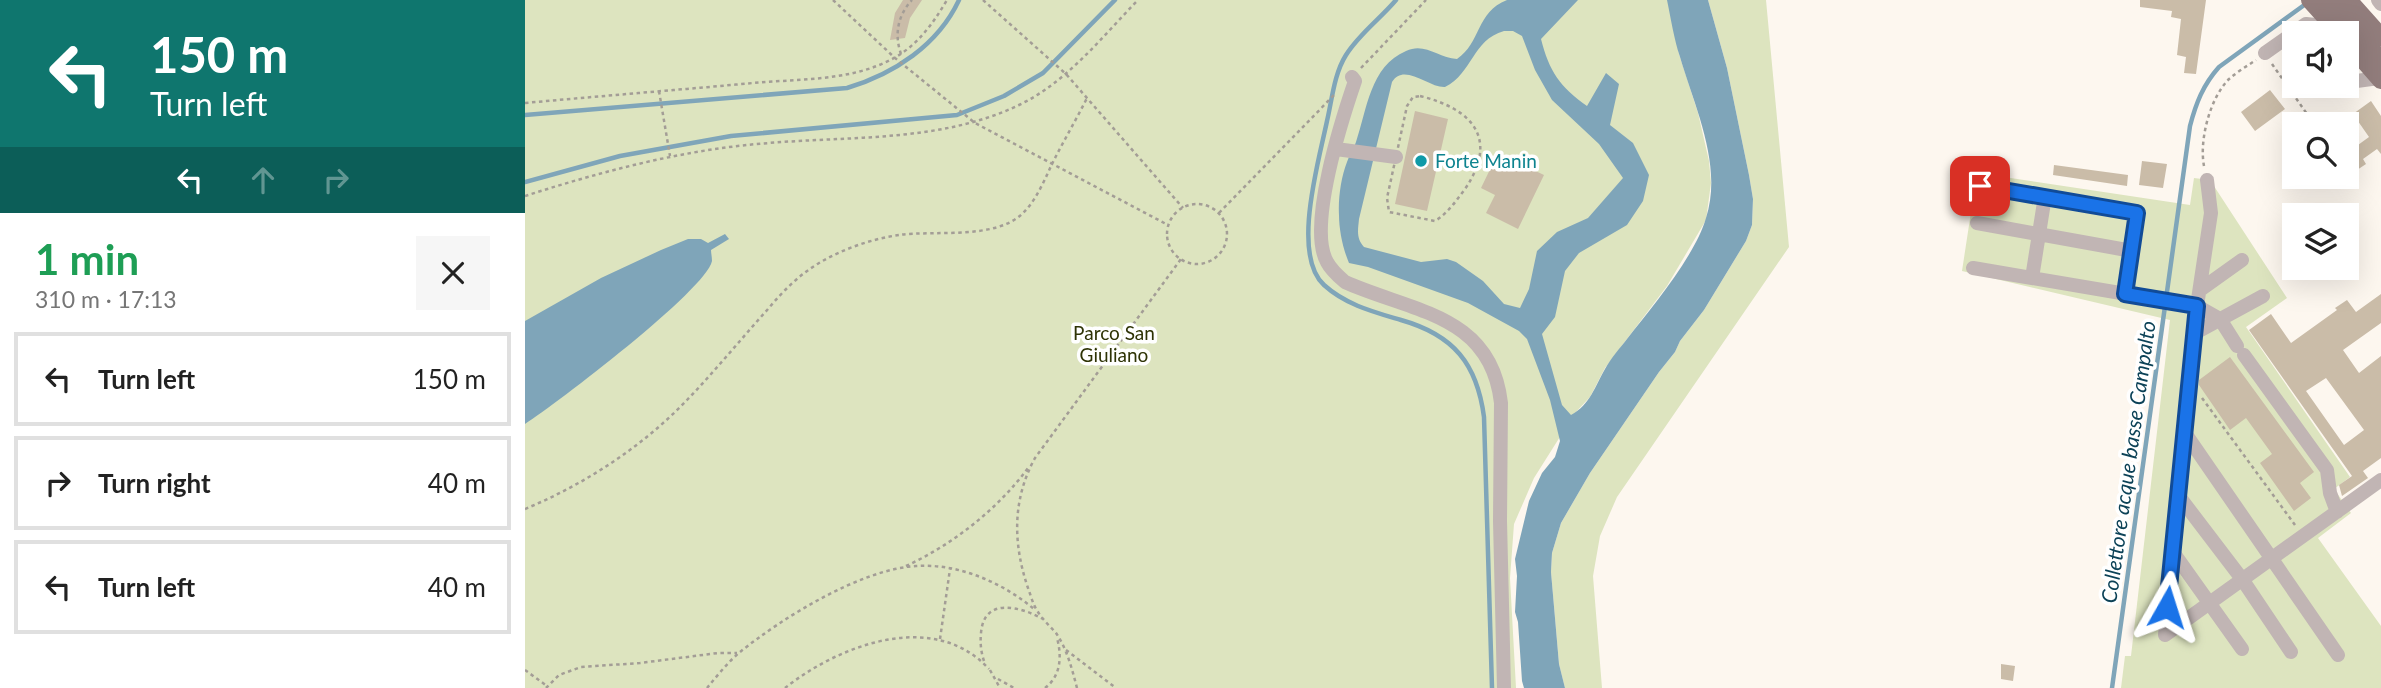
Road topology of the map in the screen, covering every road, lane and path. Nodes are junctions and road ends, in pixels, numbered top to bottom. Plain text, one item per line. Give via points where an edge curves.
1 (833, 0) edge
2 (905, 0) edge
3 (947, 0) edge
4 (983, 0) edge
5 (1137, 0) edge
6 (1426, 0) edge
7 (2348, 0) edge
8 (911, 2) edge
9 (2325, 16) edge
10 (2381, 37) edge
11 (2265, 53) junction
12 (2359, 53) edge
13 (901, 54) junction
14 (895, 58) junction
15 (2380, 73) edge
16 (1066, 74) junction
17 (1352, 77) joint
18 (2359, 79) edge
19 (659, 91) junction
20 (1087, 98) junction
21 (1328, 101) dead end
22 (525, 103) edge
23 (2306, 112) edge
24 (975, 123) junction
25 (1342, 150) junction
26 (1388, 156) junction
27 (670, 157) junction
28 (1052, 164) junction
29 (2207, 180) joint
30 (1980, 186) dead end
31 (525, 196) edge
32 (2045, 196) junction
33 (1182, 208) junction
34 (1219, 214) junction
35 (1977, 223) dead end
36 (1168, 225) junction
37 (2039, 234) junction
38 (2132, 251) junction
39 (1181, 259) junction
40 (2242, 260) dead end
41 (1973, 268) dead end
42 (2032, 278) junction
43 (2200, 290) junction
44 (2125, 294) junction
45 (2263, 296) dead end
46 (2197, 306) junction
47 (2220, 319) junction
48 (2195, 333) junction
49 (2190, 381) junction
50 (2185, 433) junction
51 (1035, 458) junction
52 (2381, 480) edge
53 (2178, 495) junction
54 (525, 509) edge
55 (2337, 512) junction
56 (2303, 535) junction
57 (2173, 552) junction
58 (2272, 557) junction
59 (903, 568) junction
60 (950, 569) junction
61 (2242, 579) junction
62 (2209, 602) junction
63 (1038, 612) junction
64 (1047, 622) junction
65 (1052, 629) junction
66 (940, 639) junction
67 (1064, 649) junction
68 (2242, 649) dead end
69 (2291, 652) dead end
70 (738, 653) junction
71 (2338, 655) dead end
72 (989, 669) junction
73 (525, 670) edge
74 (994, 676) junction
75 (546, 687) edge
76 (707, 688) edge
77 (785, 688) edge
78 (1000, 688) edge
79 (1014, 688) edge
80 (1045, 688) edge
81 (1077, 688) edge
82 (1116, 688) edge
83 (1504, 688) edge

1 - 14 path
2 - 8 path
3 - 13 path via 928,30
4 - 16 path
5 - 16 path
6 - 17 path
7 - 10 main road
8 - 13 path via 898,25
9 - 11 street
9 - 15 main road
11 - 23 path
11 - 29 path via 2228,80 2214,101 2204,144
12 - 15 main road
13 - 14 path
14 - 19 path via 849,73
14 - 24 path
15 - 18 street
16 - 20 path
16 - 24 path via 1021,104
17 - 25 street via 1355,81 1345,107
19 - 22 path
19 - 27 path
20 - 28 path
20 - 33 path
21 - 34 path
24 - 27 path via 939,131 767,143
24 - 28 path
25 - 26 street
25 - 83 street via 1322,211 1326,261 1345,282 1455,326 1486,355 1497,380
26 - 26 path via 1389,212 1435,221 1474,175 1481,143 1472,124 1451,107 1420,96 1407,106
27 - 31 path
28 - 36 path
28 - 54 path via 1029,207 1011,222 988,230 879,239 809,269 777,298 687,400 644,439 577,484
29 - 43 street via 2211,213
30 - 32 street
32 - 37 street
32 - 38 street via 2137,213
33 - 34 path via 1206,205
33 - 36 path
34 - 39 path via 1227,237 1220,253 1206,262
35 - 37 street
36 - 39 path via 1168,241
37 - 38 street
37 - 42 street
38 - 44 street
39 - 51 path
40 - 43 street
41 - 42 street
42 - 44 street
43 - 46 street
44 - 46 street
45 - 47 street
46 - 47 street
46 - 48 street
47 - 48 street
47 - 55 street via 2327,470
48 - 49 street
49 - 50 street
49 - 56 path
50 - 53 street
50 - 58 street
51 - 59 path via 1015,485 969,526
51 - 63 path via 1024,477 1016,533 1024,576
52 - 55 street
53 - 57 street
53 - 61 street
55 - 56 street
56 - 58 street
57 - 62 street
57 - 62 street via 2165,635
58 - 61 street
58 - 71 street
59 - 60 path
59 - 70 path via 832,593
60 - 63 path via 990,582
60 - 66 path
61 - 62 street
61 - 69 street
62 - 68 street
63 - 64 path
64 - 65 path
64 - 72 path via 1011,608 990,612 981,638
65 - 67 path
65 - 80 path via 1060,660 1055,678
66 - 72 path via 978,657
66 - 77 path via 872,642 837,655
67 - 81 path
67 - 82 path
70 - 75 path via 581,667 565,671
70 - 76 path
72 - 74 path
73 - 75 path
74 - 78 path
74 - 79 path

